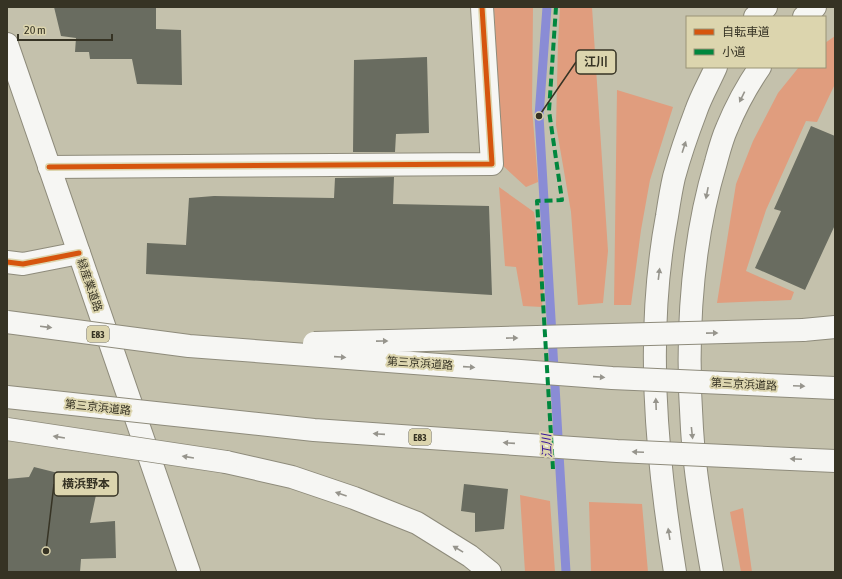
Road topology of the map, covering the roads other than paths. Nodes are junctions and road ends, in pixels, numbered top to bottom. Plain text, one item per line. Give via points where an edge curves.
1 (482, 7) edge
2 (766, 7) edge
3 (815, 7) edge
4 (756, 16) edge
5 (805, 16) edge
6 (7, 44) edge
7 (716, 68) edge
8 (759, 68) edge
9 (49, 167) junction
10 (79, 253) junction
11 (7, 262) edge
12 (7, 322) edge
13 (835, 327) edge
14 (189, 346) junction
15 (835, 388) edge
16 (7, 397) edge
17 (7, 429) edge
18 (835, 461) edge
19 (189, 572) edge
20 (490, 572) edge
21 (675, 572) edge
22 (712, 572) edge

1 - 9 main road via 492,164
2 - 4 main road
3 - 5 main road
6 - 9 main road, 緑産業道路
21 -> 7 main road via 661,476 656,409 654,351 657,288 674,177 696,110
8 -> 22 main road via 746,87 726,128 709,186 698,240 692,296 692,429 700,504
9 - 10 main road, 緑産業道路
10 - 11 main road via 23,264
10 - 19 main road, 緑産業道路
12 -> 14 main road, 第三京浜道路 / E83, bridge
14 -> 13 main road, bridge via 803,330
14 -> 15 main road, 第三京浜道路 / E83, bridge via 612,378
18 -> 16 main road, 第三京浜道路 / E83, bridge via 617,451 314,430
20 -> 17 main road, bridge via 470,556 417,523 292,477 226,462

